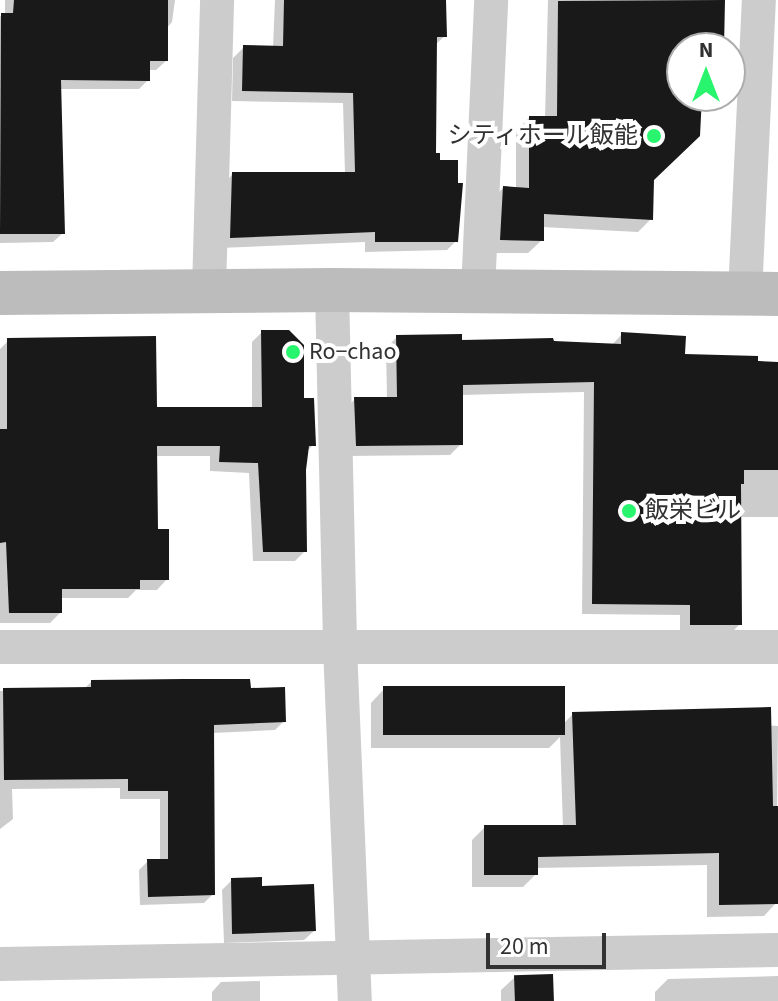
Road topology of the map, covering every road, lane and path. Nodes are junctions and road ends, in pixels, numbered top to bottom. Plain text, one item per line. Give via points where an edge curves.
1 (217, 0) edge
2 (491, 0) edge
3 (759, 0) edge
4 (209, 290) junction
5 (332, 290) junction
6 (478, 291) junction
7 (0, 293) edge
8 (762, 294) edge
9 (0, 647) edge
10 (340, 647) junction
11 (778, 647) edge
12 (778, 950) edge
13 (354, 957) junction
14 (0, 964) edge
15 (355, 1001) edge

1 - 4 street
2 - 6 street
3 - 8 street
4 - 5 street
4 - 7 street
5 - 6 street
5 - 10 street
6 - 8 street
9 - 10 street
10 - 11 street
10 - 13 street
12 - 13 street
13 - 14 street
13 - 15 street

